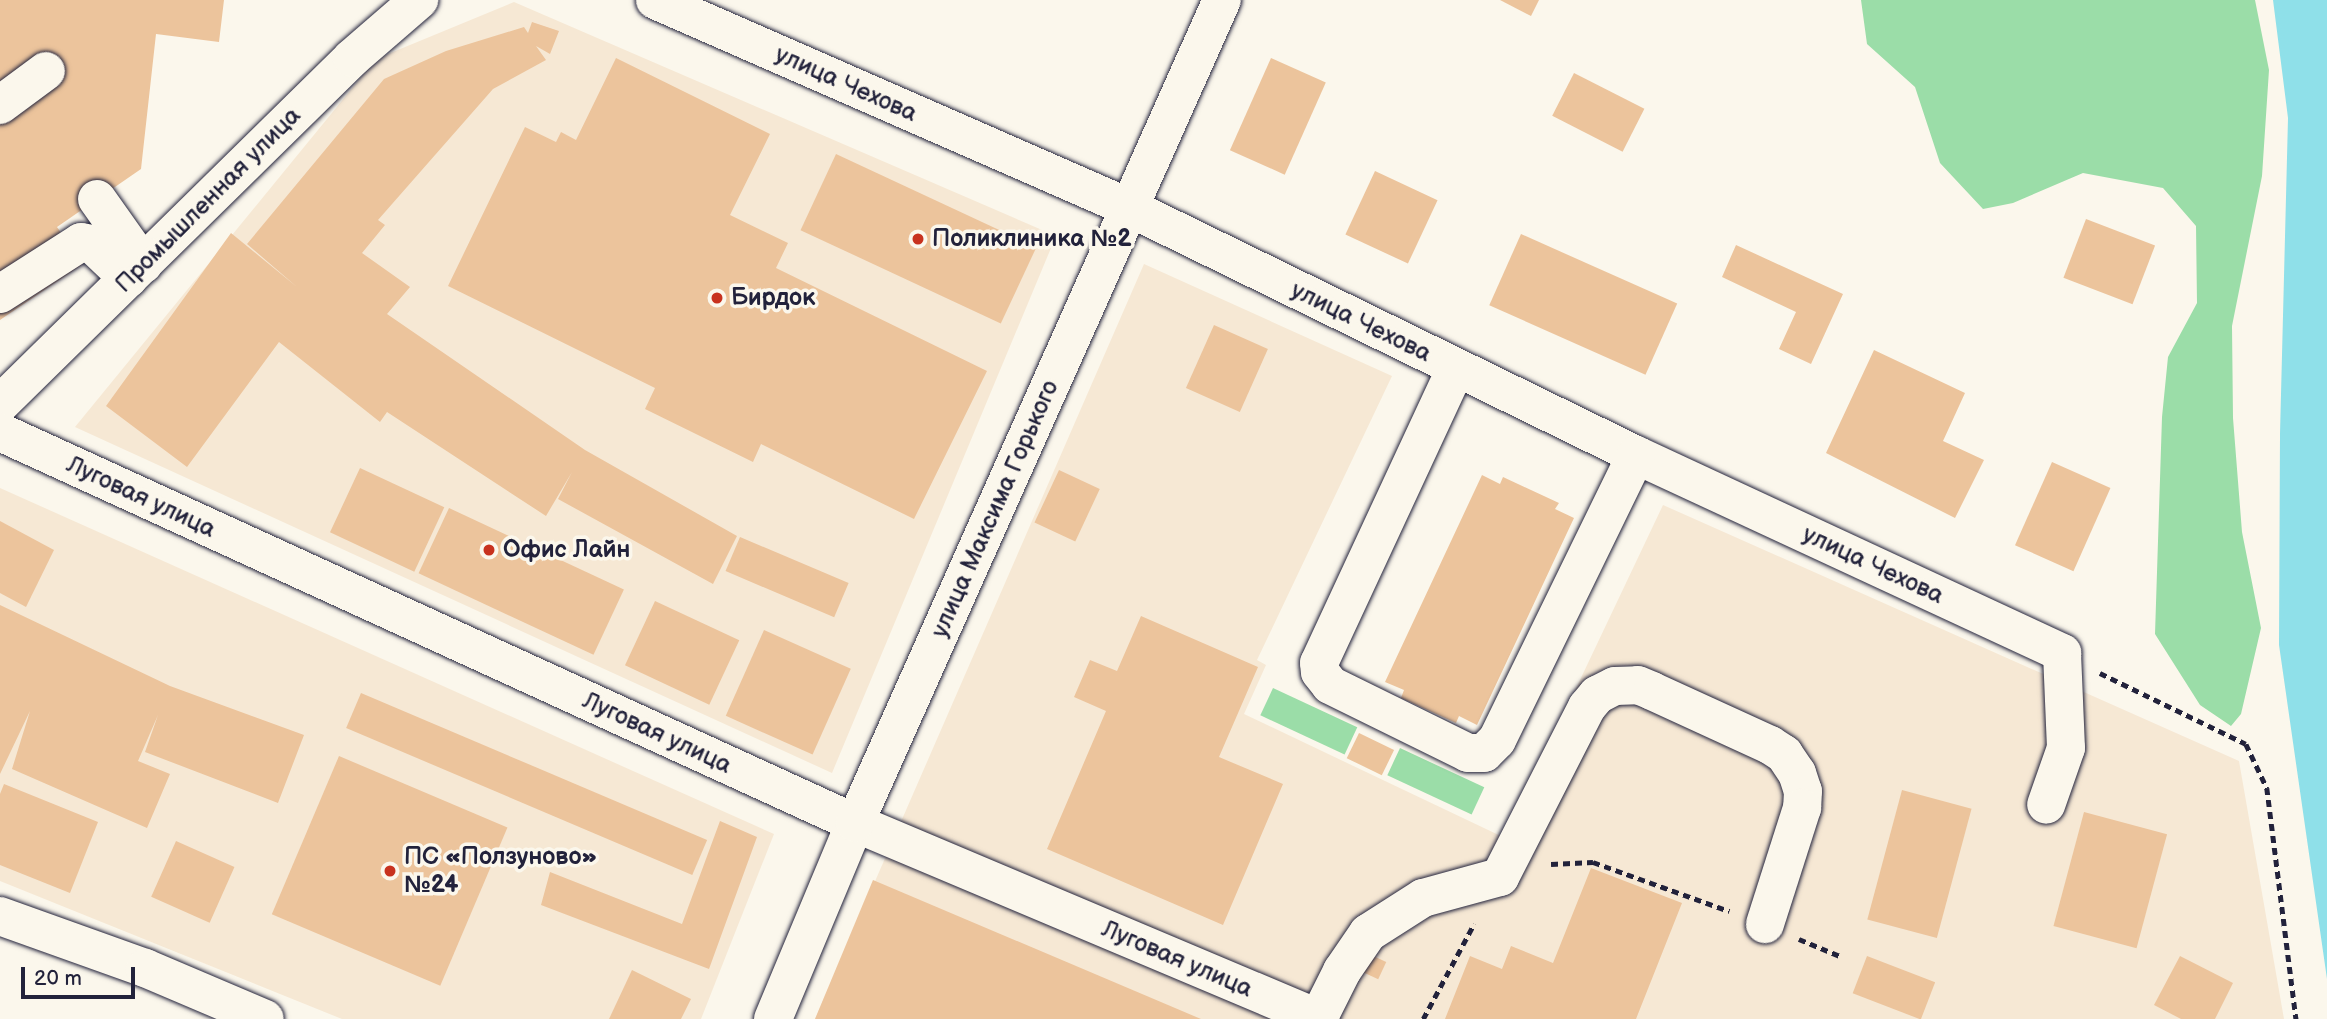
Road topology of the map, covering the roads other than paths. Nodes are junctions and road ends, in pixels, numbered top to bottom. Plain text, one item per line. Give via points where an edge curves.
1 (419, 0) edge
2 (655, 0) edge
3 (1222, 0) edge
4 (47, 71) dead end
5 (0, 104) edge
6 (97, 199) dead end
7 (1130, 208) junction
8 (136, 271) junction
9 (0, 294) edge
10 (1456, 368) junction
11 (0, 404) edge
12 (0, 432) edge
13 (1636, 455) junction
14 (2046, 805) dead end
15 (855, 823) junction
16 (0, 916) edge
17 (1765, 924) road end
18 (265, 1019) edge
19 (772, 1019) edge
20 (1319, 1019) edge

1 - 8 street, Промышленная улица via 352,58
2 - 7 street, улица Чехова
3 - 7 street, улица Максима Горького
4 - 5 street
6 - 8 street
7 - 10 street, улица Чехова
7 - 15 street, улица Максима Горького
8 - 9 street via 81,242
8 - 11 street, Промышленная улица
10 - 13 street, улица Чехова
10 - 13 street via 1319,663 1330,685 1468,753 1484,752 1497,740
12 - 15 street, Луговая улица
13 - 14 street, улица Чехова via 2062,653 2066,748
15 - 19 street, улица Максима Горького
15 - 20 street, Луговая улица
16 - 18 street via 145,968
17 - 20 street via 1802,808 1797,773 1784,754 1770,745 1638,685 1615,686 1597,695 1587,707 1500,877 1423,898 1368,933 1342,971

